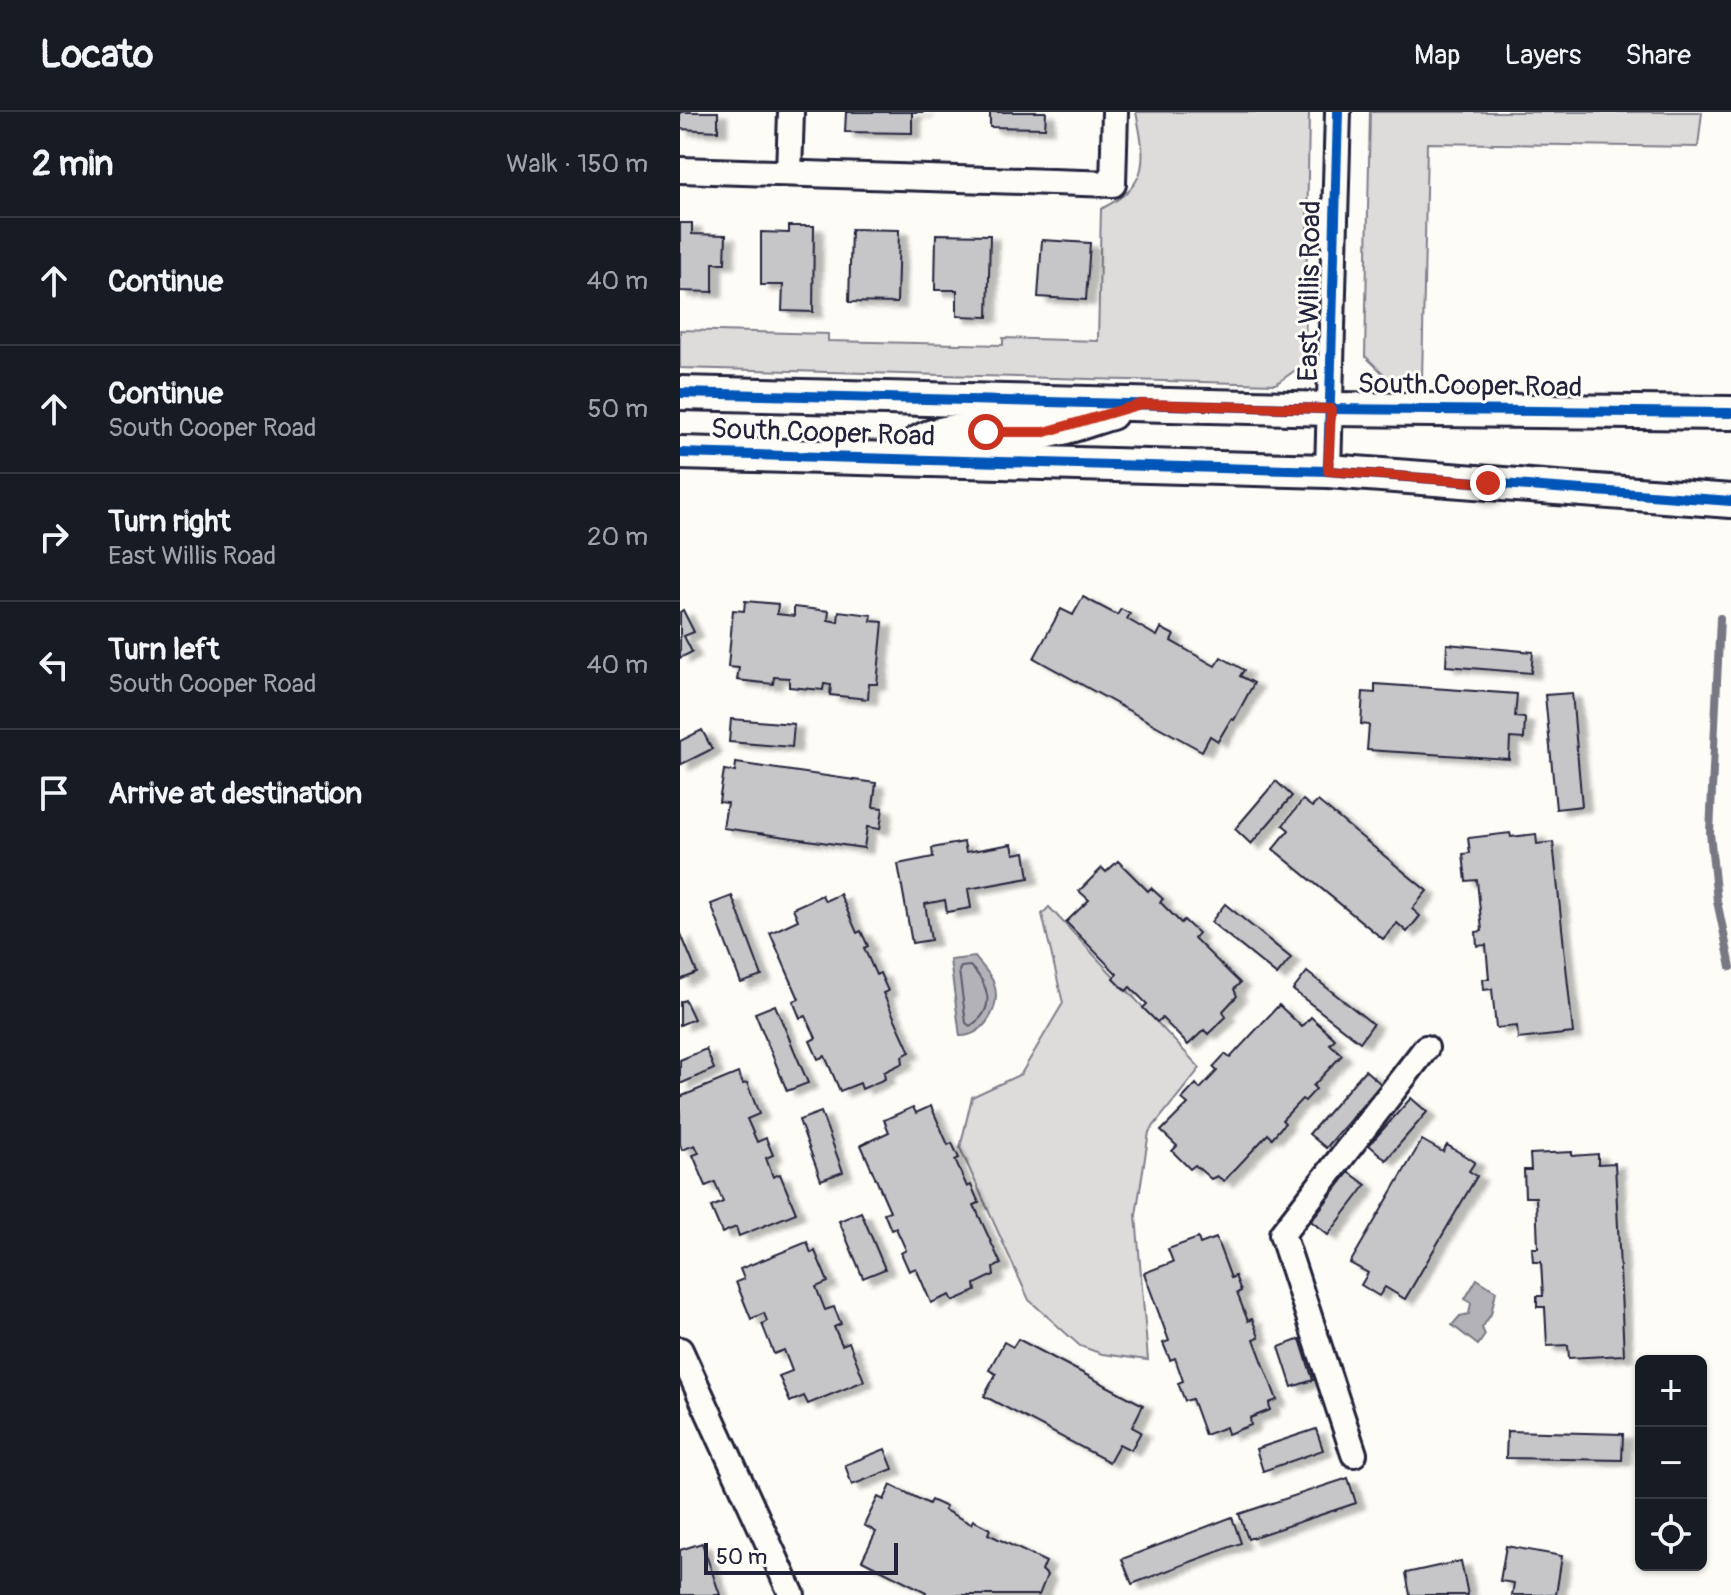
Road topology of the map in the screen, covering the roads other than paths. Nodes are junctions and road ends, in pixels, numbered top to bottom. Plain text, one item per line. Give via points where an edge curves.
1 (791, 112) edge
2 (1115, 112) edge
3 (1338, 112) edge
4 (680, 170) edge
5 (789, 173) junction
6 (680, 393) edge
7 (1141, 404) junction
8 (1331, 409) junction
9 (1731, 413) edge
10 (680, 453) edge
11 (901, 459) junction
12 (1328, 471) junction
13 (1731, 501) edge
14 (1426, 1048) dead end
15 (680, 1350) edge
16 (1354, 1454) dead end
17 (792, 1595) edge

1 - 5 street
2 - 5 street via 1113,184
3 - 8 street, East Willis Road
4 - 5 street
6 - 7 main road, South Cooper Road
7 - 8 main road, South Cooper Road
7 - 11 main road via 1045,432 929,437
8 - 9 main road, South Cooper Road
8 - 12 street, East Willis Road
10 - 11 main road, South Cooper Road
11 - 12 main road, South Cooper Road
12 - 13 main road, South Cooper Road
14 - 16 street via 1282,1234
15 - 17 street

